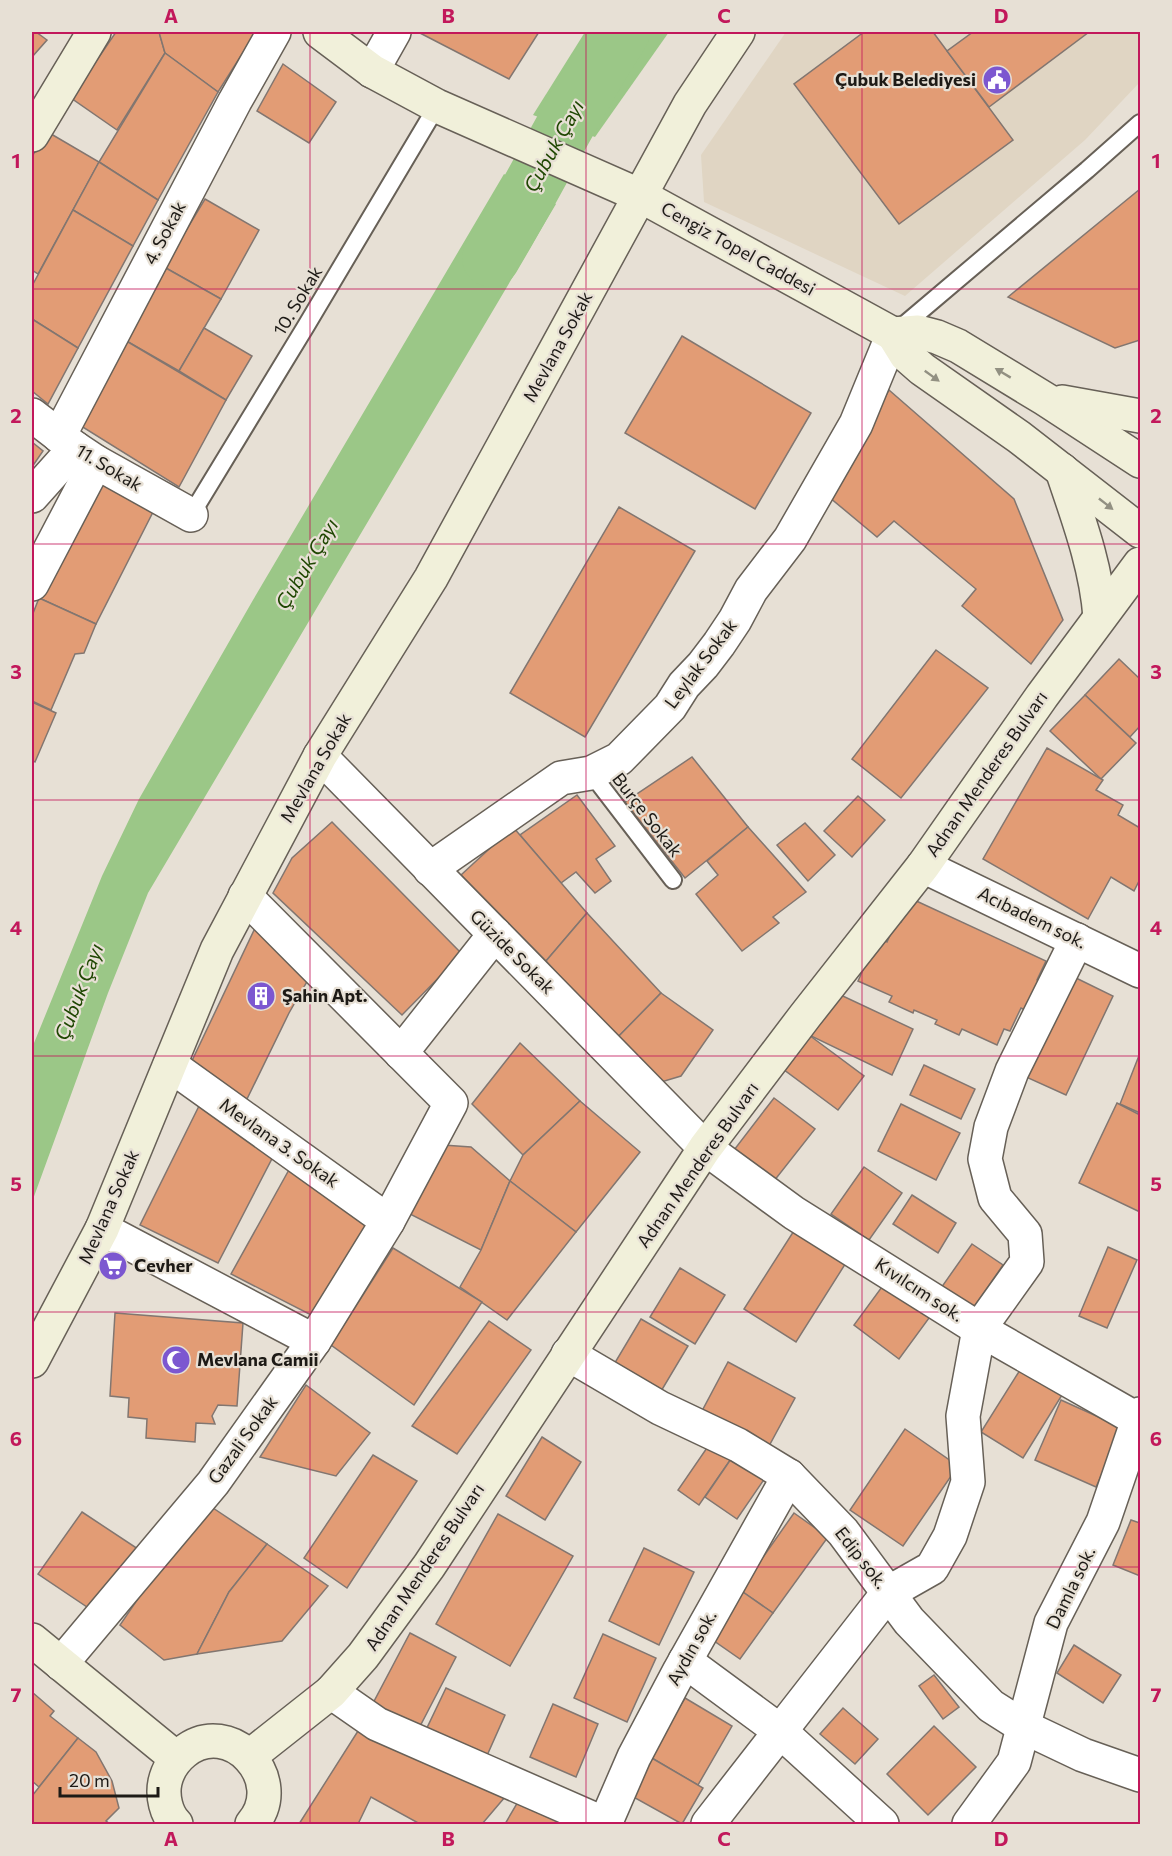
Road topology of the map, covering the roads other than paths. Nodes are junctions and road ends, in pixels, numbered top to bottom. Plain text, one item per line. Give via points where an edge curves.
1 (94, 32) edge
2 (274, 32) edge
3 (320, 32) edge
4 (394, 32) edge
5 (738, 32) edge
6 (372, 71) junction
7 (437, 106) junction
8 (1140, 123) edge
9 (32, 135) edge
10 (641, 196) junction
11 (893, 334) junction
12 (1045, 399) junction
13 (32, 415) edge
14 (1140, 416) edge
15 (77, 449) junction
16 (1140, 461) edge
17 (1062, 470) junction
18 (32, 496) edge
19 (191, 515) joint
20 (1140, 531) edge
21 (1140, 564) edge
22 (32, 584) edge
23 (1100, 616) junction
24 (320, 756) junction
25 (591, 773) junction
26 (923, 866) junction
27 (430, 869) junction
28 (673, 880) dead end
29 (245, 896) junction
30 (495, 934) junction
31 (1077, 940) junction
32 (1140, 971) edge
33 (401, 1053) junction
34 (170, 1065) junction
35 (705, 1148) junction
36 (388, 1221) junction
37 (102, 1229) junction
38 (979, 1329) junction
39 (314, 1341) junction
40 (568, 1354) junction
41 (32, 1361) edge
42 (1140, 1418) edge
43 (789, 1476) junction
44 (888, 1593) junction
45 (32, 1640) edge
46 (685, 1661) junction
47 (61, 1664) junction
48 (331, 1692) junction
49 (1024, 1727) junction
50 (780, 1731) junction
51 (250, 1756) junction
52 (176, 1758) junction
53 (1140, 1775) edge
54 (176, 1824) edge
55 (252, 1824) edge
56 (605, 1824) edge
57 (708, 1824) edge
58 (882, 1824) edge
59 (969, 1824) edge

1 - 9 main road
2 - 15 street, 4. Sokak via 235,100
3 - 6 main road
4 - 6 street
5 - 10 main road, Mevlana Sokak via 690,104
6 - 7 main road
7 - 10 main road, Cengiz Topel Caddesi
7 - 19 lane, 10. Sokak
8 - 11 lane
10 - 11 main road, Cengiz Topel Caddesi
10 - 24 main road, Mevlana Sokak via 431,578
12 -> 11 main road via 937,337 918,332
11 -> 17 main road via 906,355 922,369
11 - 25 street, Leylak Sokak via 856,424 790,539 751,590 719,644 670,707 619,759
12 - 14 main road
12 - 16 main road
13 - 15 street, 11. Sokak
15 - 18 street, 4. Sokak
15 - 19 street, 11. Sokak
15 - 22 street
17 -> 20 main road
17 - 23 main road via 1088,545
21 - 23 main road, Adnan Menderes Bulvarı
23 - 26 main road, Adnan Menderes Bulvarı
24 - 27 street, Güzide Sokak
24 - 29 main road, Mevlana Sokak
25 - 27 street, Leylak Sokak via 561,778
25 - 28 lane, Burçe Sokak
26 - 31 street, Acıbadem sok.
26 - 35 main road, Adnan Menderes Bulvarı
27 - 30 street, Güzide Sokak
29 - 33 street
29 - 34 main road, Mevlana Sokak via 217,950
30 - 33 street
30 - 35 street, Güzide Sokak
31 - 32 street, Acıbadem sok.
31 - 38 street via 1012,1071 991,1127 985,1159 995,1198 1025,1234 1027,1262
33 - 36 street, Gazali Sokak via 451,1103
34 - 36 street, Mevlana 3. Sokak
34 - 37 main road, Mevlana Sokak
35 - 38 street, Kıvılcım sok. via 794,1213
35 - 40 main road, Adnan Menderes Bulvarı
36 - 39 street, Gazali Sokak
37 - 39 street
37 - 41 main road, Mevlana Sokak
38 - 42 street, Kıvılcım sok.
38 - 44 street via 963,1416 969,1482 950,1536 932,1569
39 - 47 street, Gazali Sokak via 213,1483
40 - 43 street, Edip sok.
40 - 48 main road, Adnan Menderes Bulvarı via 429,1566 363,1656
42 - 49 street, Damla sok. via 1103,1522 1051,1623
43 - 44 street, Edip sok. via 843,1532
43 - 46 street, Aydın sok.
44 - 49 street, Edip sok. via 909,1621 992,1706
44 - 50 street
45 - 47 main road
46 - 50 street
46 - 56 street, Aydın sok. via 634,1757
47 - 52 main road
48 - 51 main road, Adnan Menderes Bulvarı
48 - 56 street via 377,1724
49 - 53 street, Edip sok. via 1083,1755
49 - 59 street, Damla sok. via 1014,1762
50 - 57 street
50 - 58 street
51 - 52 main road via 236,1746 204,1742
51 - 55 main road via 264,1785 263,1802
52 - 54 main road via 163,1789 165,1806

